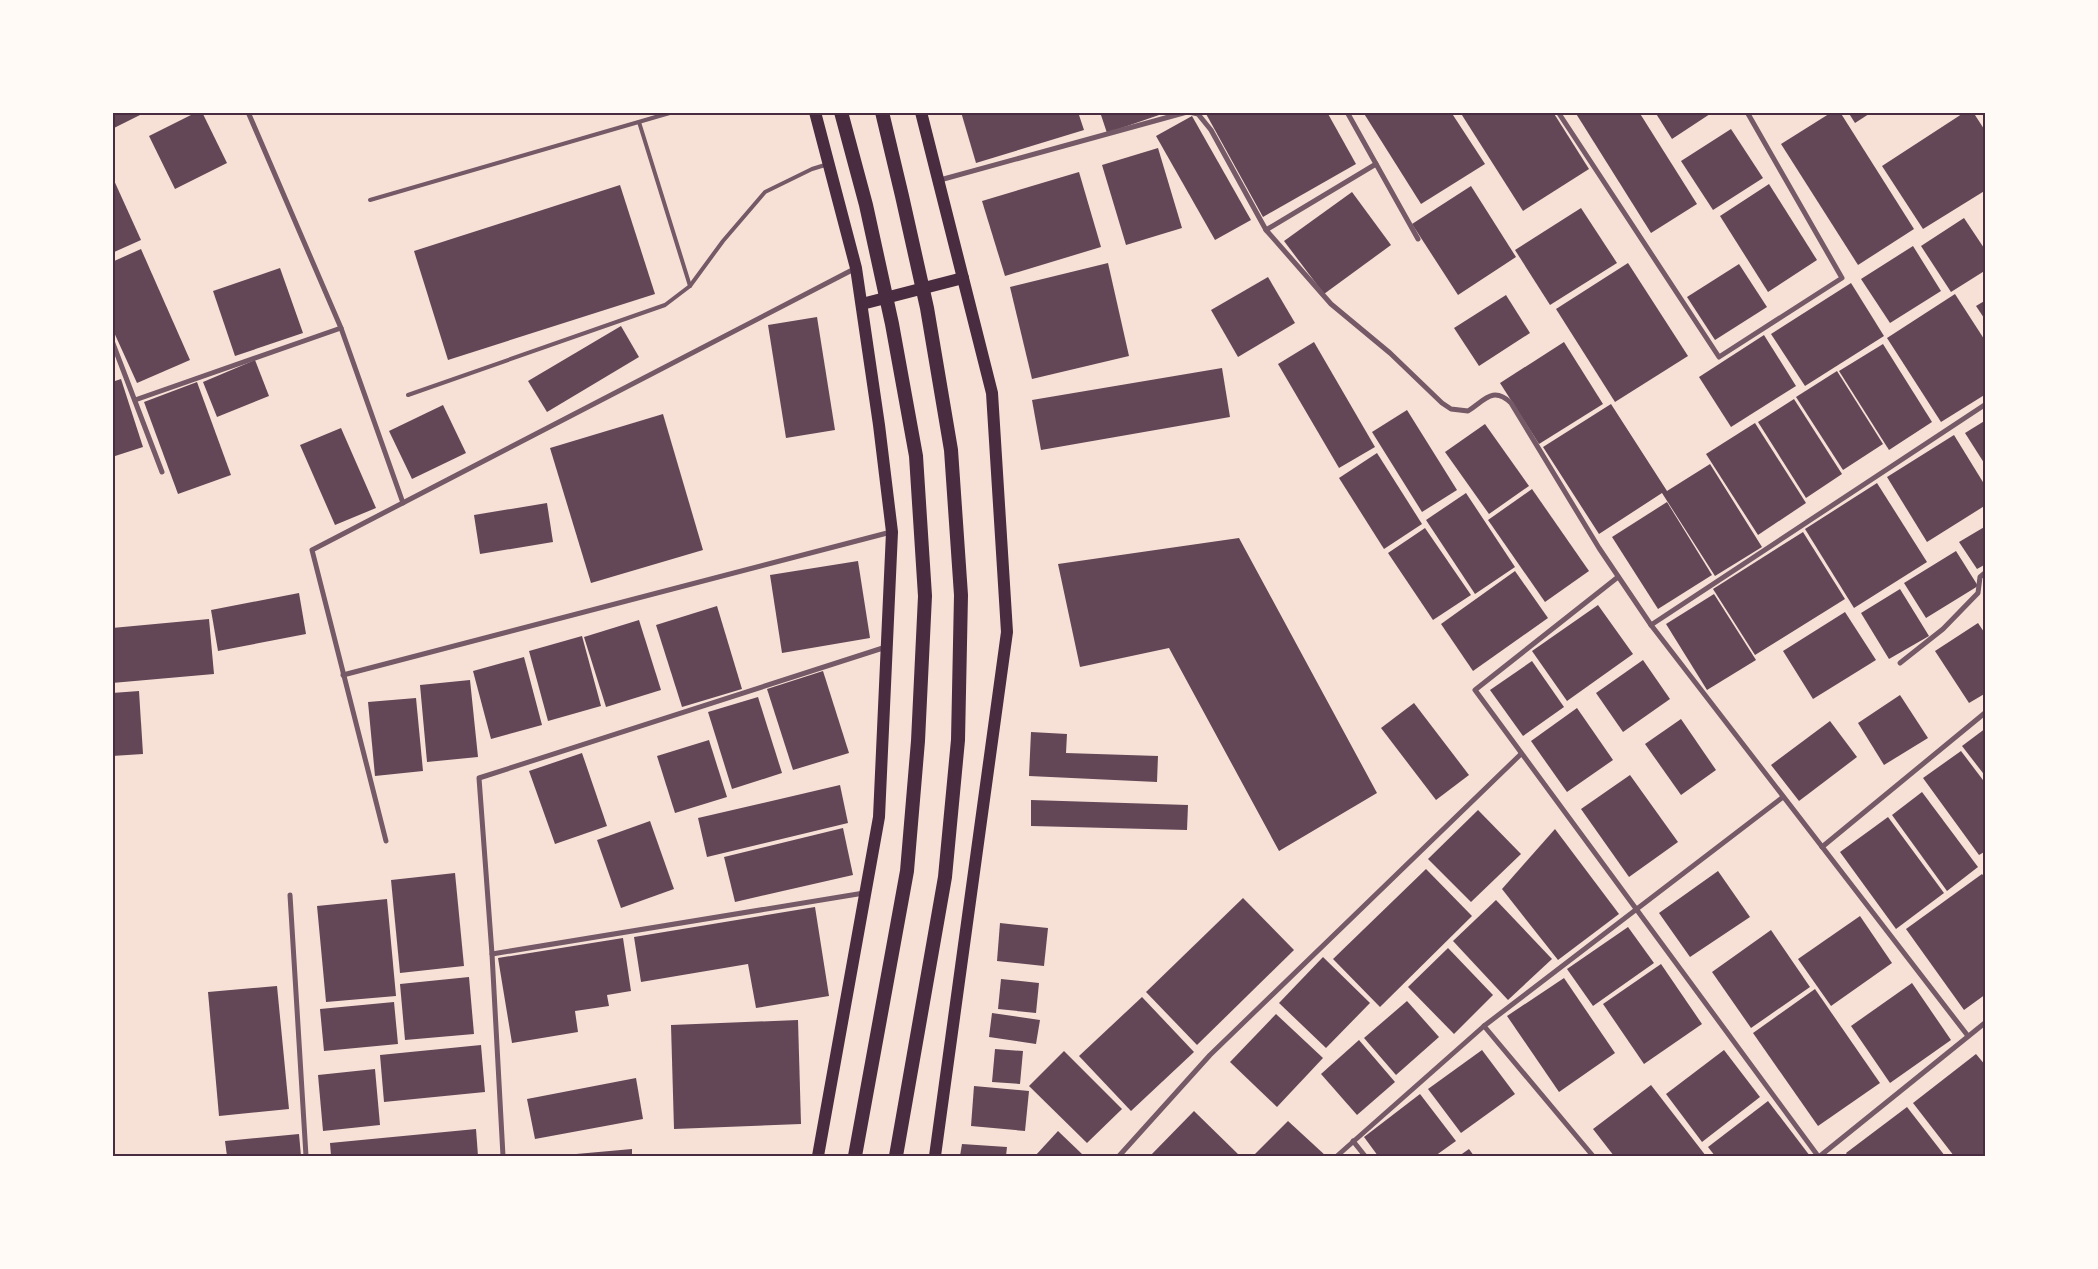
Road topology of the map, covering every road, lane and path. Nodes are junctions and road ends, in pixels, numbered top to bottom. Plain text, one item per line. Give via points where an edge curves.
1 (248, 112) edge
2 (673, 112) edge
3 (815, 112) edge
4 (841, 112) edge
5 (882, 112) edge
6 (921, 112) edge
7 (1188, 112) edge
8 (1348, 112) edge
9 (1558, 112) edge
10 (1747, 112) edge
11 (639, 122) junction
12 (828, 164) junction
13 (1376, 164) junction
14 (940, 180) junction
15 (370, 200) dead end
16 (1266, 230) junction
17 (1418, 239) dead end
18 (856, 268) junction
19 (963, 278) junction
20 (690, 286) junction
21 (862, 304) junction
22 (341, 328) junction
23 (112, 341) edge
24 (408, 395) dead end
25 (135, 400) junction
26 (1986, 404) edge
27 (162, 472) dead end
28 (403, 503) junction
29 (892, 532) junction
30 (1986, 572) edge
31 (1618, 577) junction
32 (1650, 625) junction
33 (887, 647) junction
34 (1900, 663) dead end
35 (343, 675) junction
36 (1986, 712) edge
37 (1520, 754) junction
38 (1783, 796) junction
39 (386, 842) dead end
40 (1822, 846) junction
41 (866, 892) junction
42 (290, 895) dead end
43 (1635, 909) junction
44 (492, 954) junction
45 (1986, 1022) edge
46 (1484, 1026) junction
47 (1968, 1036) junction
48 (1353, 1141) junction
49 (112, 1152) edge
50 (113, 1156) edge
51 (306, 1156) edge
52 (503, 1156) edge
53 (818, 1156) edge
54 (855, 1156) edge
55 (896, 1156) edge
56 (935, 1156) edge
57 (1119, 1156) edge
58 (1337, 1156) edge
59 (1365, 1156) edge
60 (1593, 1156) edge
61 (1819, 1156) edge

1 - 22 street
2 - 11 lane
3 - 12 main road
4 - 54 highway via 866,205 892,324 916,456 925,596 907,871
5 - 55 highway via 926,308 951,450 961,595 958,740 945,877
6 - 14 main road
7 - 14 street
7 - 16 street via 1198,114 1211,130
8 - 13 street
9 - 10 street via 1719,358 1842,278
11 - 15 lane
11 - 20 lane
12 - 18 main road
12 - 20 lane via 764,192
13 - 16 street
13 - 17 street
14 - 19 main road
16 - 31 street via 1331,304 1390,353 1442,403 1452,409 1468,411 1488,397 1503,395
18 - 21 main road
18 - 28 street
19 - 21 main road
19 - 56 main road via 992,393 1007,632
20 - 24 lane via 665,305
21 - 29 main road
22 - 25 street
22 - 28 street
23 - 25 street
25 - 27 street
26 - 32 street
28 - 35 street via 312,550
29 - 33 main road
29 - 35 street
30 - 34 street via 1980,577 1978,593 1943,629
31 - 32 street
31 - 37 street via 1475,690
32 - 38 street
33 - 41 main road via 879,817
33 - 44 street via 479,778
35 - 39 street
36 - 40 street
37 - 43 street
37 - 57 street via 1210,1055
38 - 40 street
38 - 43 street
40 - 47 street
41 - 44 street
41 - 53 main road
42 - 51 street
43 - 46 street
43 - 61 street
44 - 52 street
45 - 47 street
46 - 48 street
46 - 60 street
47 - 61 street
48 - 58 street
48 - 59 street
49 - 50 street

